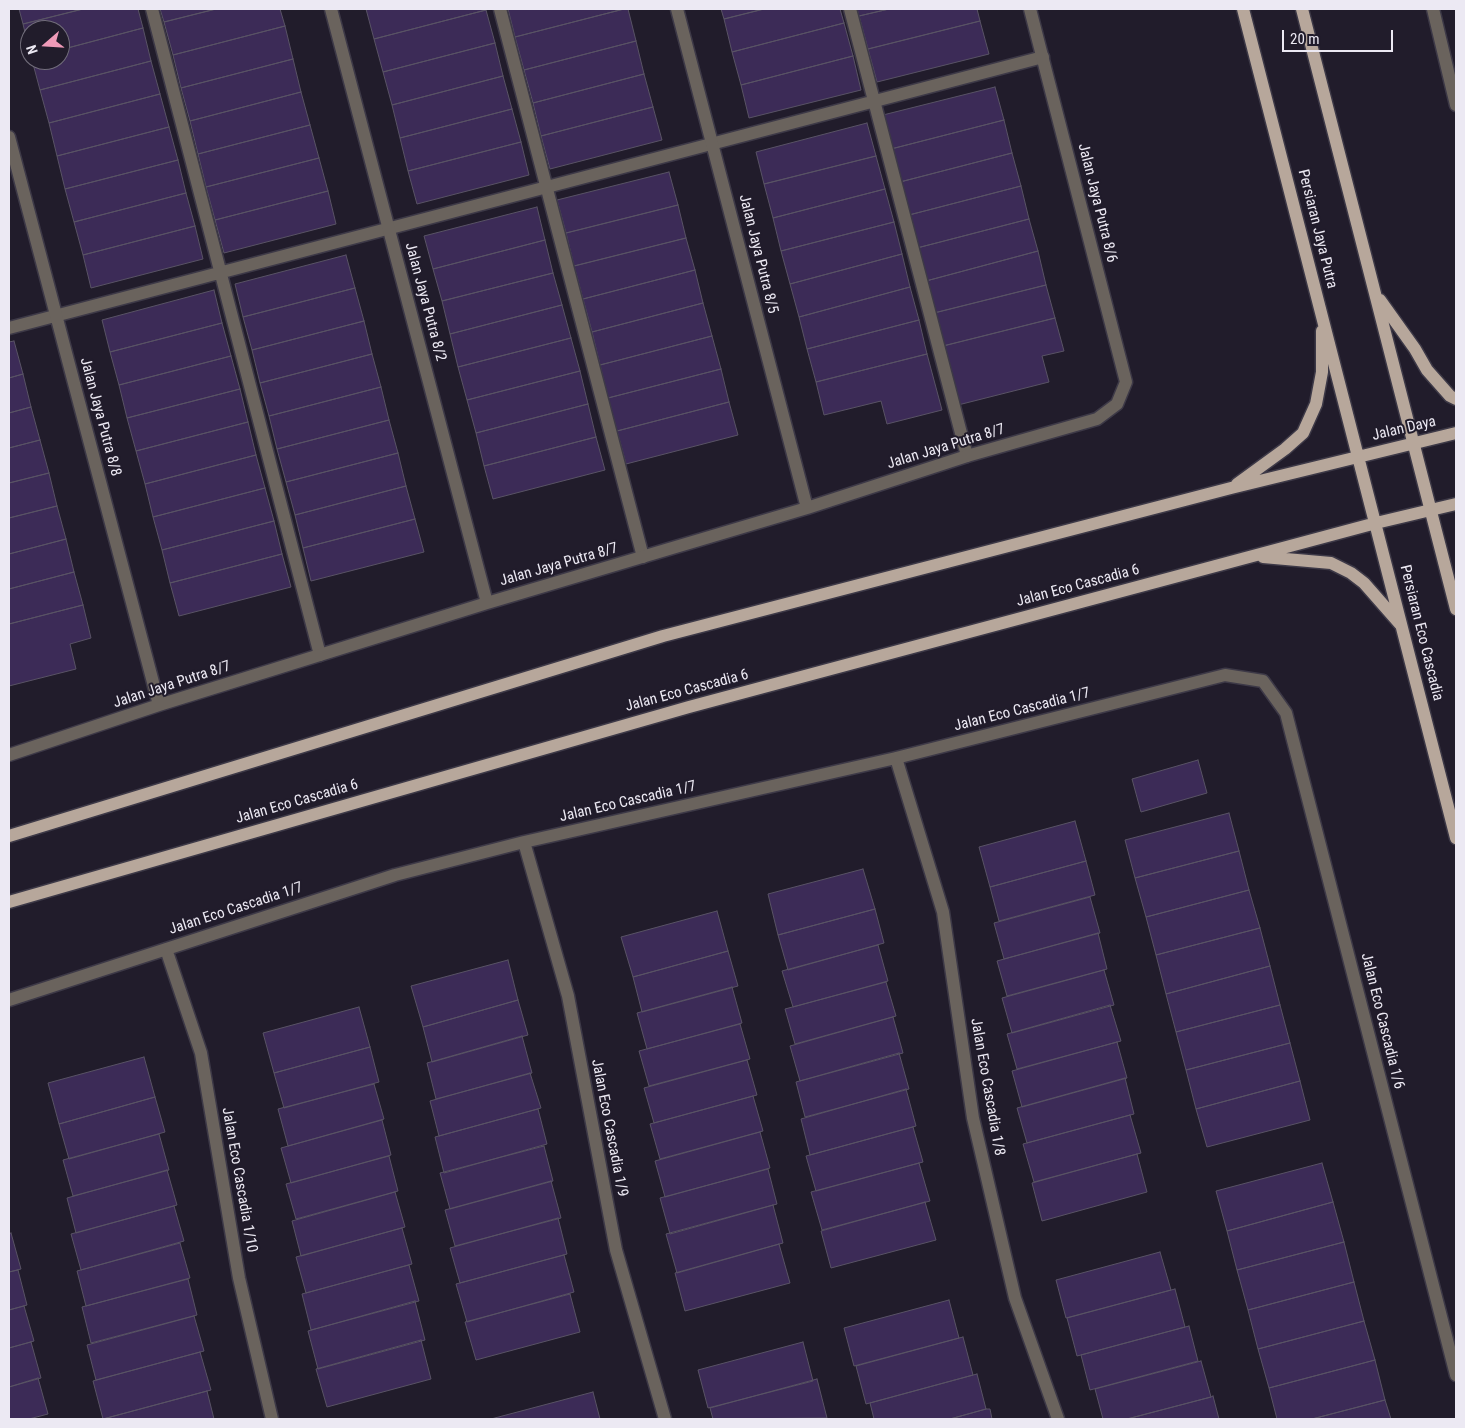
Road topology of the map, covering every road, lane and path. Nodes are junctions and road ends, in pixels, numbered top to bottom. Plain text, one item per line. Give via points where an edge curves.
1 (152, 9) edge
2 (331, 9) edge
3 (500, 9) edge
4 (677, 9) edge
5 (850, 9) edge
6 (1030, 9) edge
7 (1243, 9) edge
8 (1302, 9) edge
9 (1433, 9) edge
10 (1043, 57) junction
11 (874, 102) junction
12 (1456, 105) edge
13 (9, 137) edge
14 (713, 144) junction
15 (547, 187) junction
16 (389, 228) junction
17 (222, 272) junction
18 (1375, 294) junction
19 (1322, 313) junction
20 (56, 316) junction
21 (9, 328) edge
22 (1456, 399) edge
23 (1117, 404) joint
24 (1456, 433) edge
25 (1414, 443) junction
26 (967, 456) junction
27 (1359, 456) junction
28 (1231, 488) junction
29 (1456, 504) edge
30 (807, 508) junction
31 (1431, 510) junction
32 (1376, 523) junction
33 (1254, 556) junction
34 (644, 557) junction
35 (487, 603) junction
36 (1456, 609) edge
37 (1403, 628) junction
38 (320, 655) junction
39 (1263, 681) joint
40 (159, 705) junction
41 (9, 755) edge
42 (896, 758) junction
43 (9, 836) edge
44 (1456, 838) edge
45 (524, 842) junction
46 (9, 902) edge
47 (166, 949) junction
48 (9, 1000) edge
49 (1456, 1375) edge
50 (272, 1419) edge
51 (665, 1419) edge
52 (1058, 1419) edge

1 - 17 street
2 - 16 street, Jalan Jaya Putra 8/2
3 - 15 street
4 - 14 street, Jalan Jaya Putra 8/5
5 - 11 street
6 - 10 street, Jalan Jaya Putra 8/6
7 - 19 main road, Persiaran Jaya Putra
8 - 18 main road
9 - 12 street
10 - 11 street
10 - 23 street, Jalan Jaya Putra 8/6 via 1126,382
11 - 14 street
11 - 26 street
13 - 20 street, Jalan Jaya Putra 8/8
14 - 15 street
14 - 30 street, Jalan Jaya Putra 8/5
15 - 16 street
15 - 34 street
16 - 17 street
16 - 35 street, Jalan Jaya Putra 8/2
17 - 20 street
17 - 38 street
18 - 22 main road via 1416,348 1427,370
18 - 25 main road
19 - 27 main road, Persiaran Jaya Putra
19 - 28 main road via 1322,372 1316,404 1303,432 1286,449
20 - 21 street
20 - 40 street, Jalan Jaya Putra 8/8
23 - 26 street, Jalan Jaya Putra 8/7 via 1098,419
24 - 25 main road, Jalan Daya
25 - 27 main road, Jalan Daya
25 - 31 main road
26 - 30 street, Jalan Jaya Putra 8/7
27 - 28 main road
27 - 32 main road, Persiaran Jaya Putra
28 - 43 main road via 664,636
29 - 31 main road
30 - 34 street, Jalan Jaya Putra 8/7
31 - 32 main road
31 - 36 main road
32 - 33 main road, Jalan Eco Cascadia 6
32 - 37 main road, Persiaran Eco Cascadia
33 - 37 main road via 1331,563 1364,583
33 - 46 main road, Jalan Eco Cascadia 6 via 679,710
34 - 35 street, Jalan Jaya Putra 8/7
35 - 38 street, Jalan Jaya Putra 8/7
37 - 44 main road, Persiaran Eco Cascadia
38 - 40 street, Jalan Jaya Putra 8/7
39 - 42 street, Jalan Eco Cascadia 1/7 via 1226,675
39 - 49 street, Jalan Eco Cascadia 1/6 via 1286,713
40 - 41 street, Jalan Jaya Putra 8/7
42 - 45 street, Jalan Eco Cascadia 1/7
42 - 52 street, Jalan Eco Cascadia 1/8 via 943,912 973,1118 1015,1298
45 - 47 street, Jalan Eco Cascadia 1/7 via 395,875
45 - 51 street, Jalan Eco Cascadia 1/9 via 568,996 616,1250
47 - 48 street, Jalan Eco Cascadia 1/7
47 - 50 street, Jalan Eco Cascadia 1/10 via 201,1053 239,1278

